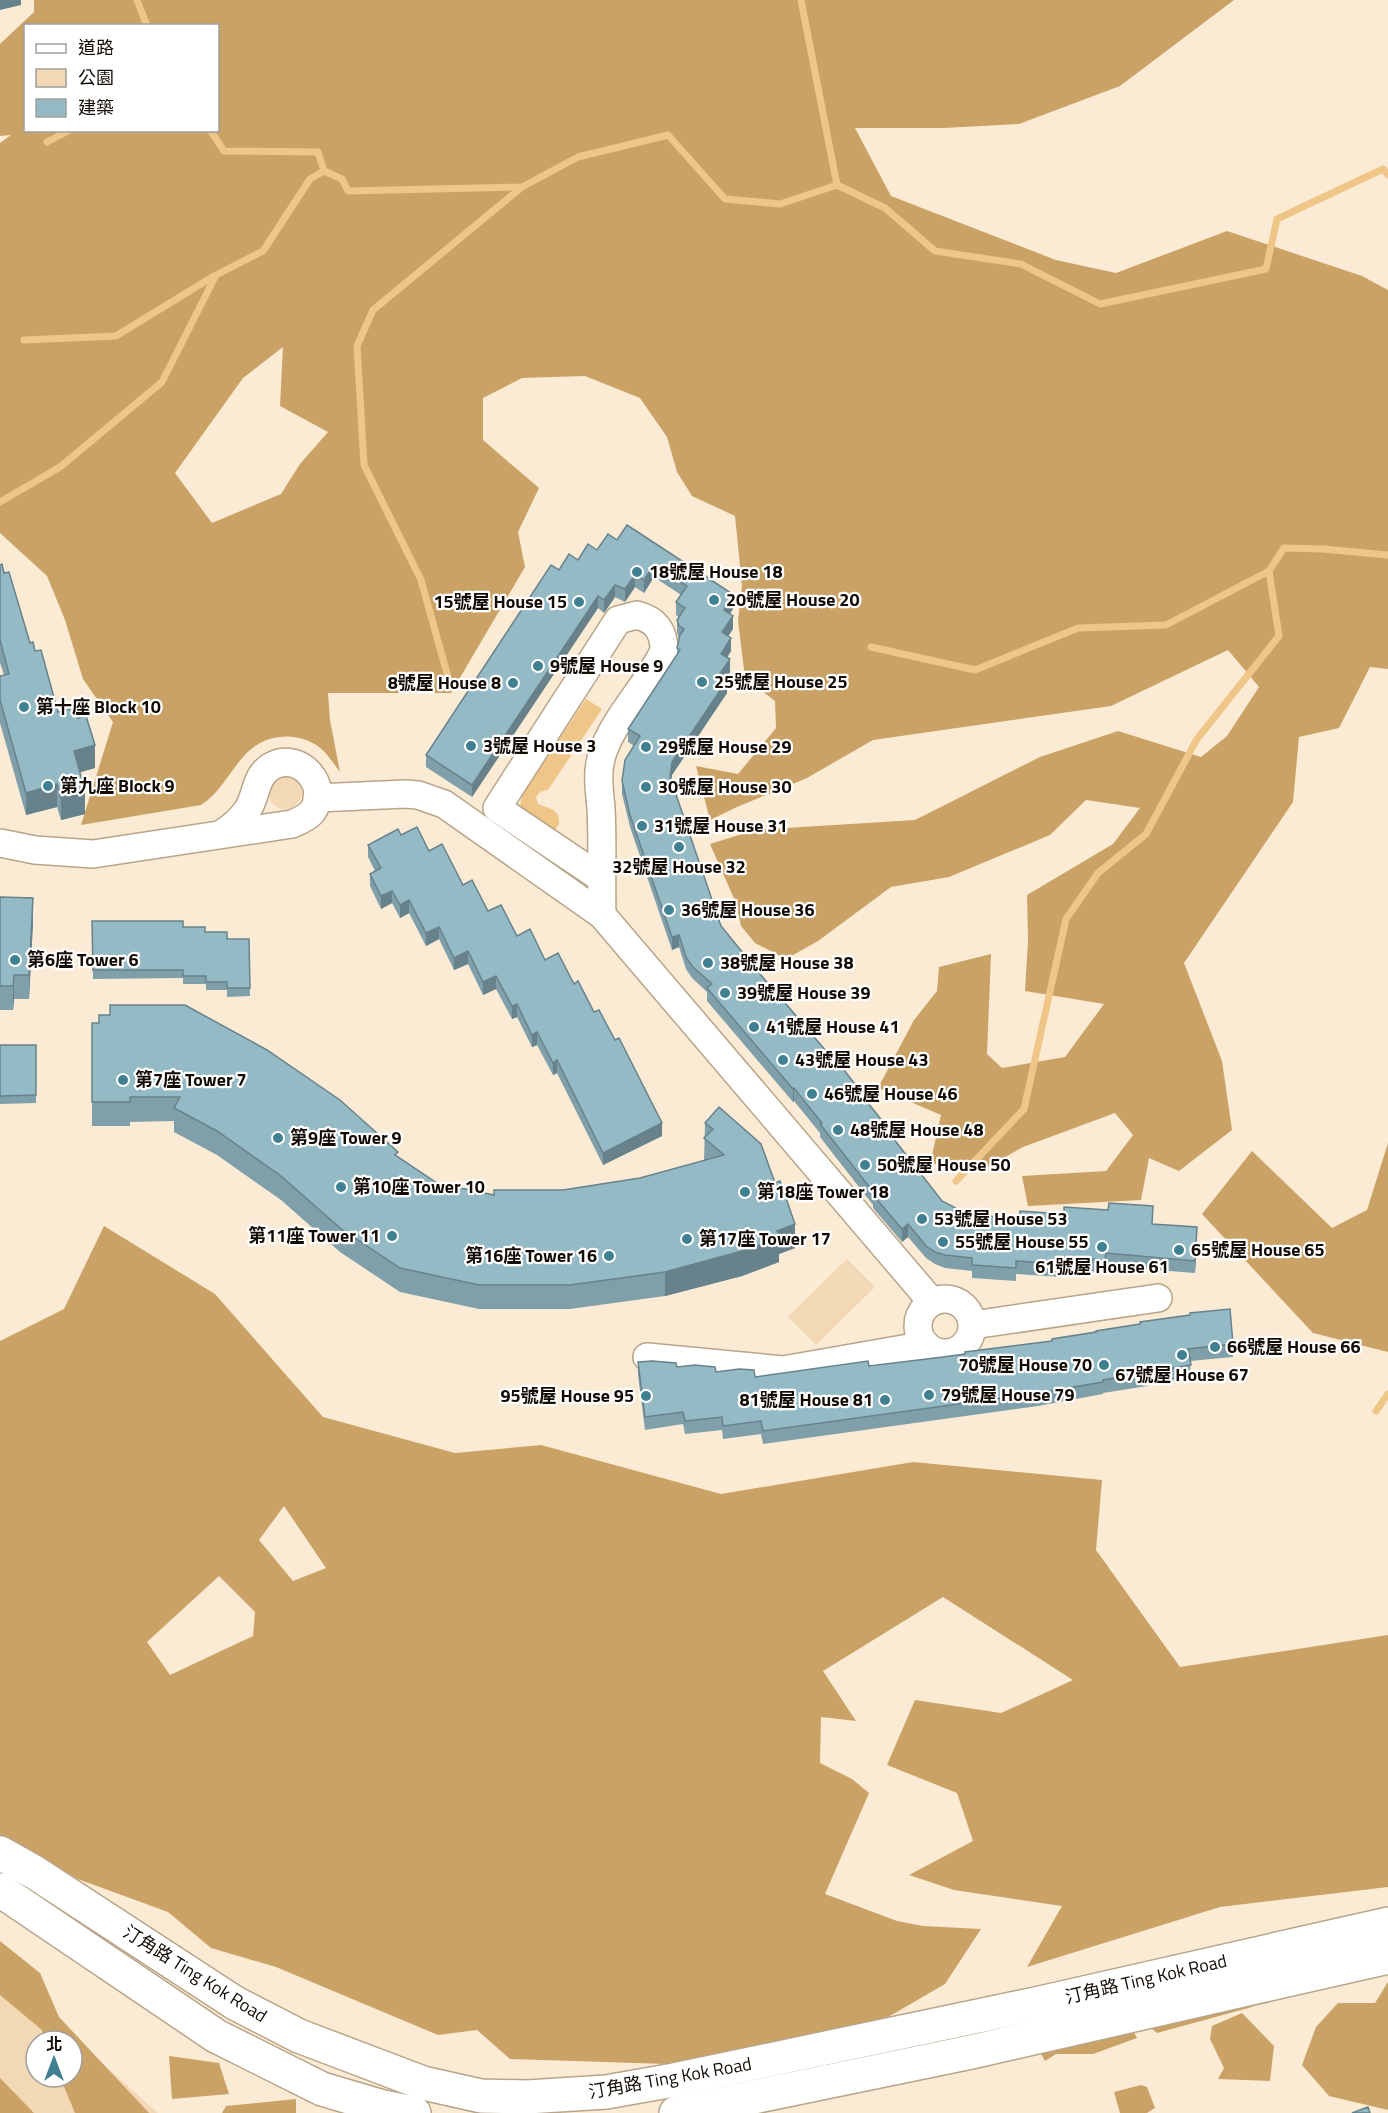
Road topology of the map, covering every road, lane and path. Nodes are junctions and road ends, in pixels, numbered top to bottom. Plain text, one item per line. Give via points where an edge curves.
1 (317, 798) junction
2 (221, 834) junction
3 (0, 843) edge
4 (601, 878) junction
5 (602, 915) junction
6 (1158, 1298) dead end
7 (932, 1302) junction
8 (973, 1326) junction
9 (926, 1346) junction
10 (646, 1357) dead end
11 (0, 1853) edge
12 (0, 1890) edge
13 (1388, 1924) edge
14 (1388, 1957) edge
15 (414, 2113) edge
16 (676, 2113) edge

1 - 2 street via 306,818 292,824
1 - 2 street via 315,780 309,772 293,763 274,765 260,777 240,819
1 - 5 street via 405,794 444,804
2 - 3 street via 93,854
4 - 4 street via 598,770 610,734 664,651 661,631 655,623 637,615 618,620 497,808
4 - 5 street
5 - 7 street
6 - 8 street
7 - 8 street via 959,1302 971,1316
7 - 9 street via 918,1322
8 - 9 street via 960,1349 942,1354
9 - 10 street via 783,1370
11 - 13 main road, 汀角路 Ting Kok Road via 235,2003 299,2036 423,2083 481,2096 606,2092 674,2080
12 - 15 main road, 汀角路 Ting Kok Road via 216,2036 322,2089
14 - 16 main road, 汀角路 Ting Kok Road via 971,2052

